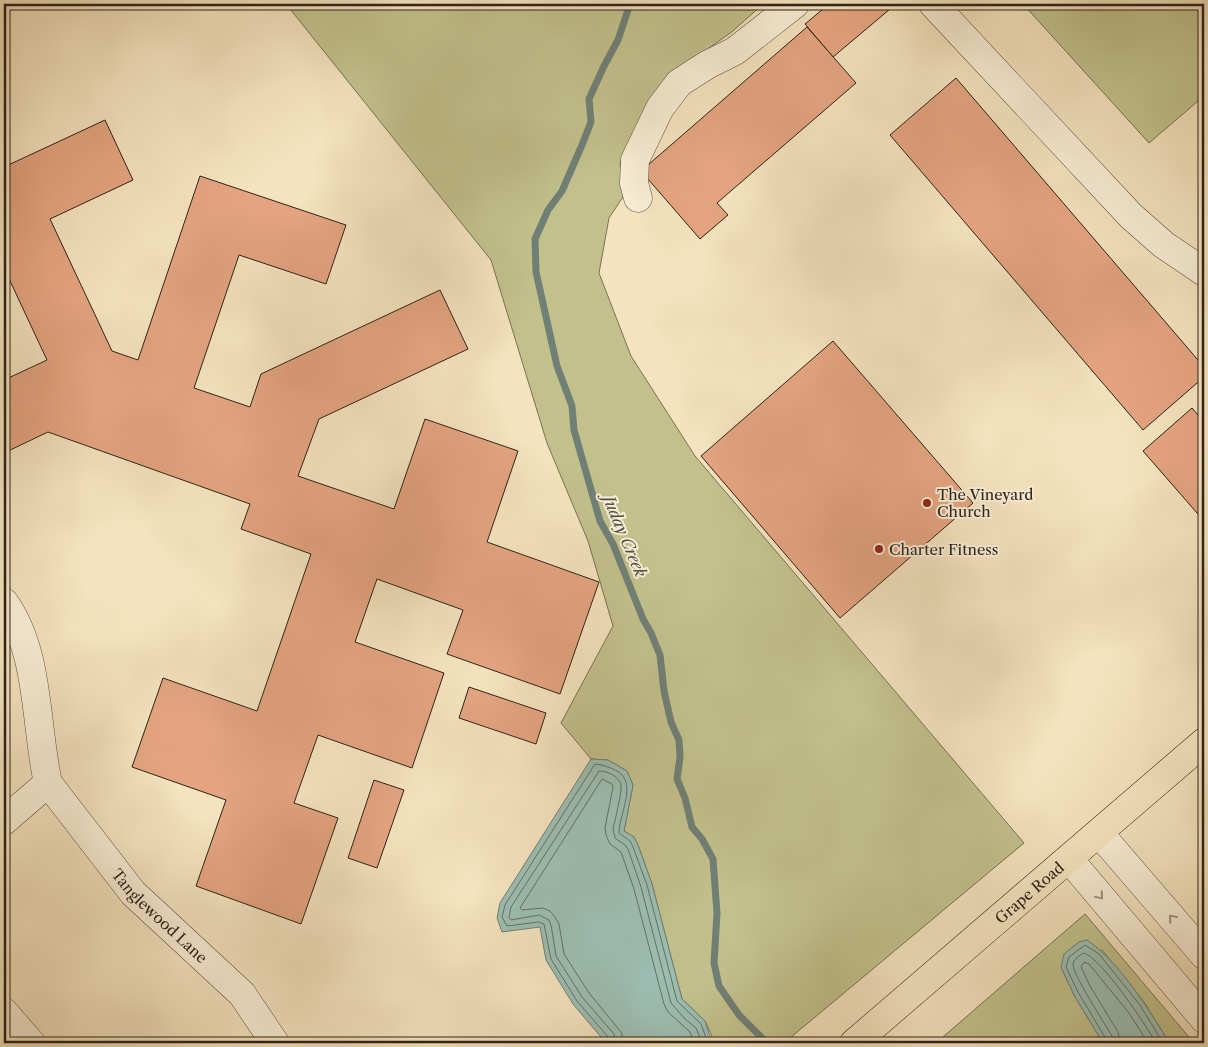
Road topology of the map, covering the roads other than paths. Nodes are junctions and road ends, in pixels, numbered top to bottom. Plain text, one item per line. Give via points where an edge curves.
1 (795, 4) edge
2 (933, 4) edge
3 (638, 198) dead end
4 (1204, 272) edge
5 (4, 602) edge
6 (1204, 742) edge
7 (48, 783) junction
8 (4, 821) edge
9 (1099, 833) junction
10 (1068, 859) junction
11 (1204, 955) edge
12 (4, 1012) edge
13 (1204, 1019) edge
14 (30, 1043) edge
15 (274, 1043) edge
16 (854, 1043) edge

1 - 3 street via 735,51 679,83 660,108 635,160 634,183
2 - 4 street via 1131,216
5 - 7 street, Tanglewood Lane via 13,615 31,668
6 - 9 main road, Grape Road
7 - 8 street
7 - 15 street, Tanglewood Lane via 133,893 242,994
9 - 10 main road, Grape Road
11 -> 9 street
10 -> 13 street
10 - 16 main road, Grape Road
12 - 14 street

